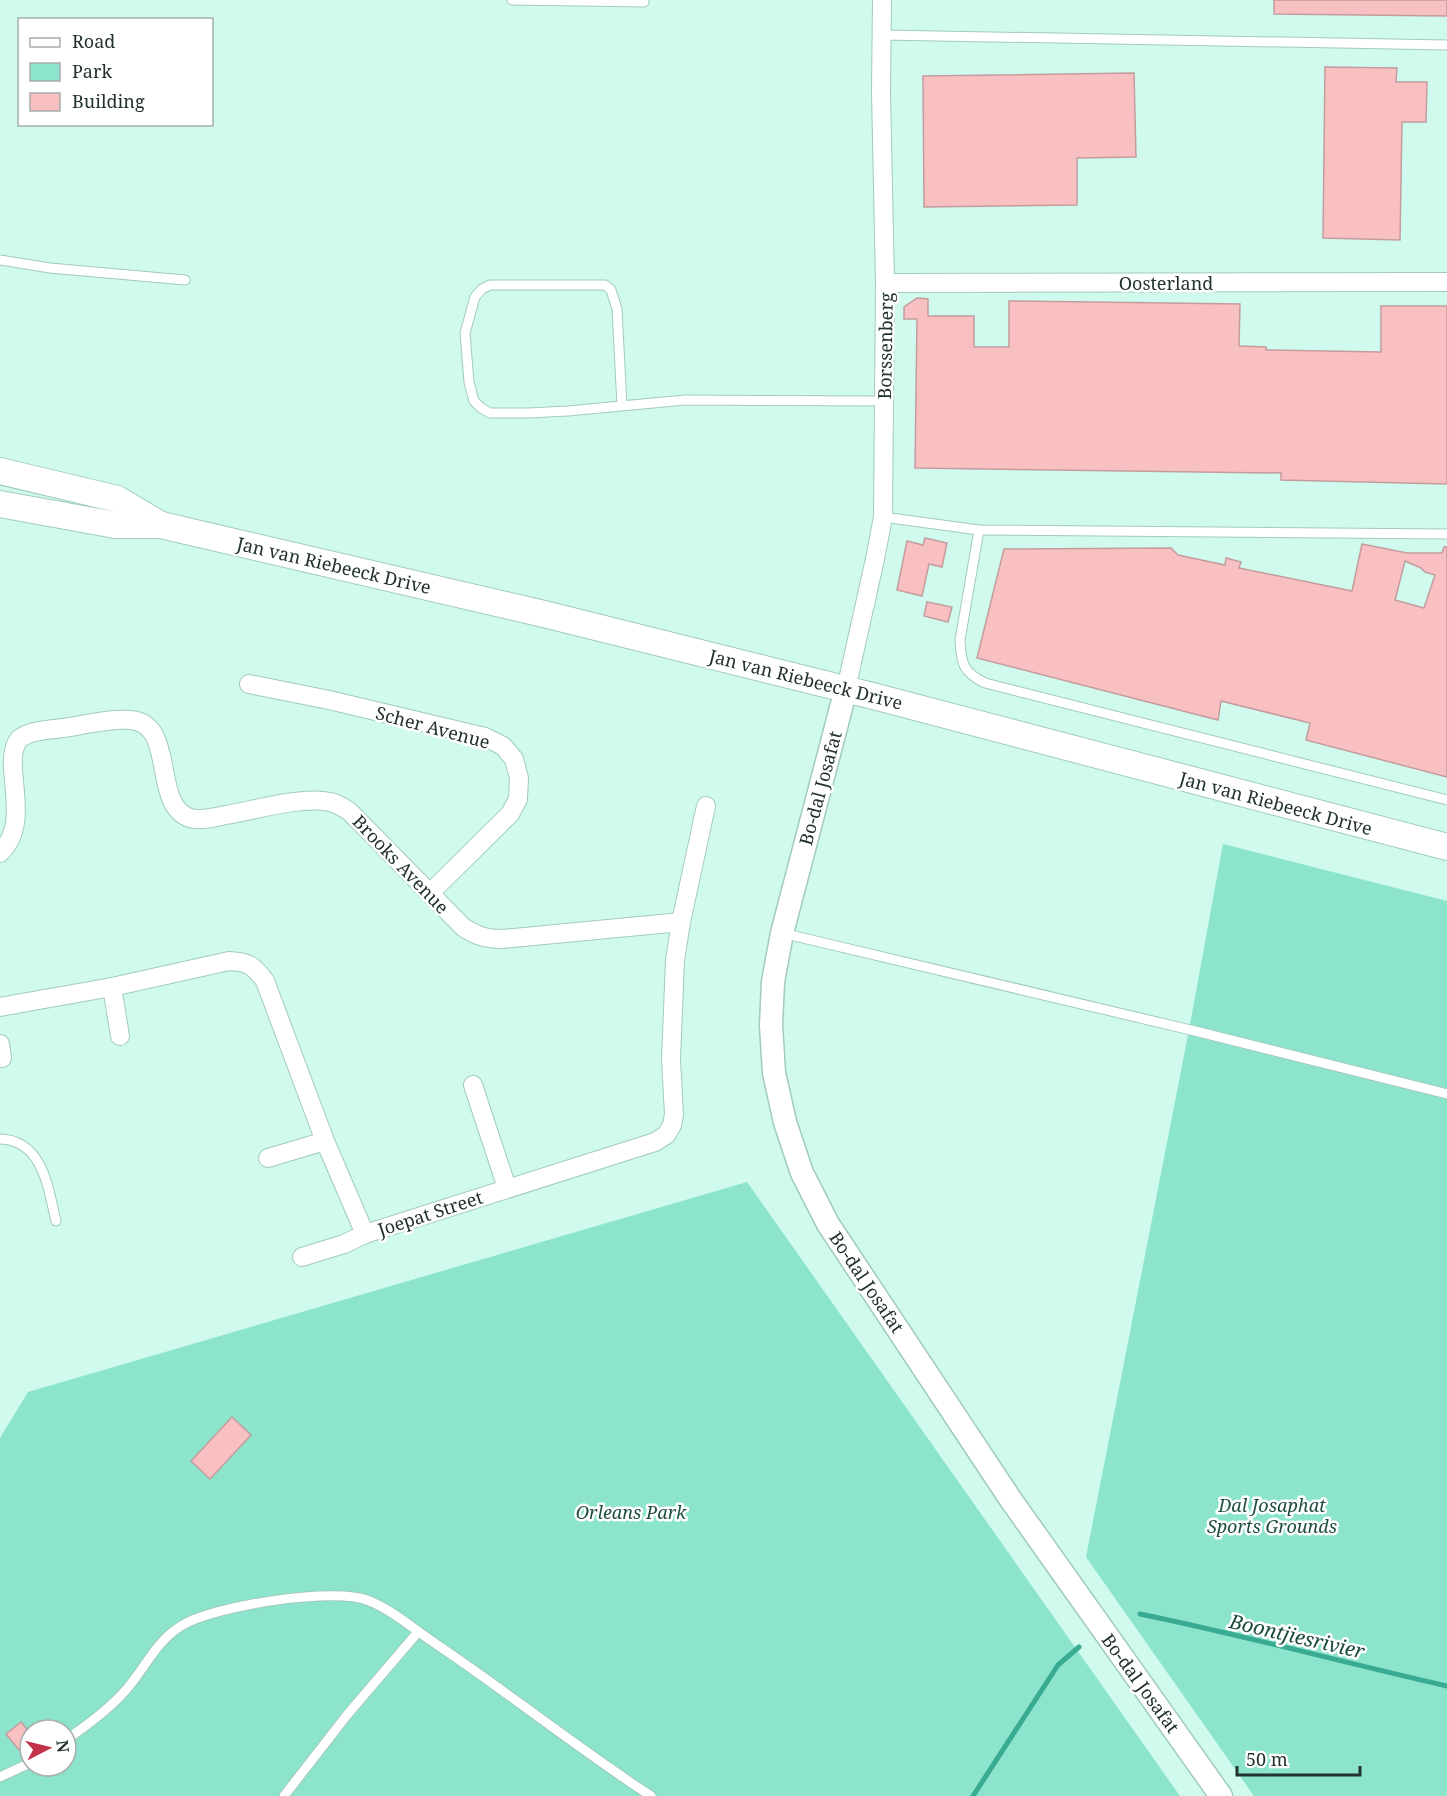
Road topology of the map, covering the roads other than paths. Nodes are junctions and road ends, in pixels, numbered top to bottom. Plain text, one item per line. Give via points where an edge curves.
1 (512, 0) edge
2 (882, 0) edge
3 (644, 2) dead end
4 (882, 35) junction
5 (1447, 45) edge
6 (0, 260) edge
7 (185, 280) dead end
8 (1447, 282) edge
9 (885, 283) junction
10 (884, 401) junction
11 (622, 406) junction
12 (0, 471) edge
13 (0, 504) edge
14 (883, 517) junction
15 (161, 525) junction
16 (979, 530) junction
17 (1447, 534) edge
18 (249, 684) dead end
19 (846, 689) junction
20 (1447, 800) edge
21 (706, 806) dead end
22 (1447, 848) edge
23 (0, 853) edge
24 (430, 893) junction
25 (681, 921) junction
26 (782, 933) junction
27 (112, 987) junction
28 (0, 1007) edge
29 (120, 1036) dead end
30 (473, 1085) dead end
31 (1447, 1094) edge
32 (0, 1139) edge
33 (325, 1141) junction
34 (268, 1158) dead end
35 (507, 1188) junction
36 (56, 1221) dead end
37 (365, 1234) junction
38 (303, 1257) dead end
39 (417, 1632) junction
40 (78, 1731) edge
41 (18, 1769) edge
42 (0, 1777) edge
43 (284, 1796) edge
44 (651, 1796) edge
45 (1221, 1796) edge

1 - 3 lane
2 - 4 street, Borssenberg
4 - 5 lane
4 - 9 street, Borssenberg
6 - 7 lane
8 - 9 street, Oosterland
9 - 10 street, Borssenberg
10 - 11 lane via 685,400
10 - 14 street, Borssenberg
11 - 11 lane via 617,309 615,297 605,285 490,285 475,297 465,333 469,382 474,401 481,408 490,413 528,414
12 - 15 main road, Jan van Riebeeck Drive via 117,499
13 - 15 main road, Jan van Riebeeck Drive via 115,525
14 - 16 lane
14 - 19 street, Borssenberg
15 - 19 main road, Jan van Riebeeck Drive
16 - 17 lane
16 - 20 lane via 960,640 960,654 970,676 985,683
18 - 24 street, Scher Avenue via 485,738 503,746 514,759 519,778 518,799 510,814
19 - 22 main road, Jan van Riebeeck Drive
19 - 26 street, Bo-dal Josafat
21 - 25 street, Joepat Street
23 - 24 street, Brooks Avenue via 10,842 13,827 5,769 9,750 19,739 32,733 133,720 143,723 159,745 172,803 180,813 193,819 209,818 295,802 332,802 350,812
24 - 25 street, Brooks Avenue via 463,927 490,939
25 - 35 street, Joepat Street via 672,995 670,1059 674,1115 666,1135 655,1142
26 - 31 lane
26 - 45 street, Bo-dal Josafat via 773,982 774,1073 799,1163 828,1224 1011,1500
27 - 28 street, Joepat Street
27 - 29 street
27 - 33 street, Joepat Street via 229,961 256,968 265,981
30 - 35 street
32 - 36 lane via 22,1144 33,1154 42,1168
33 - 34 street
33 - 37 street, Joepat Street
35 - 37 street, Joepat Street
37 - 38 street
39 - 40 lane via 365,1599 336,1596 272,1600 231,1608 182,1624 164,1639 126,1690
39 - 43 lane
39 - 44 lane
41 - 42 lane

